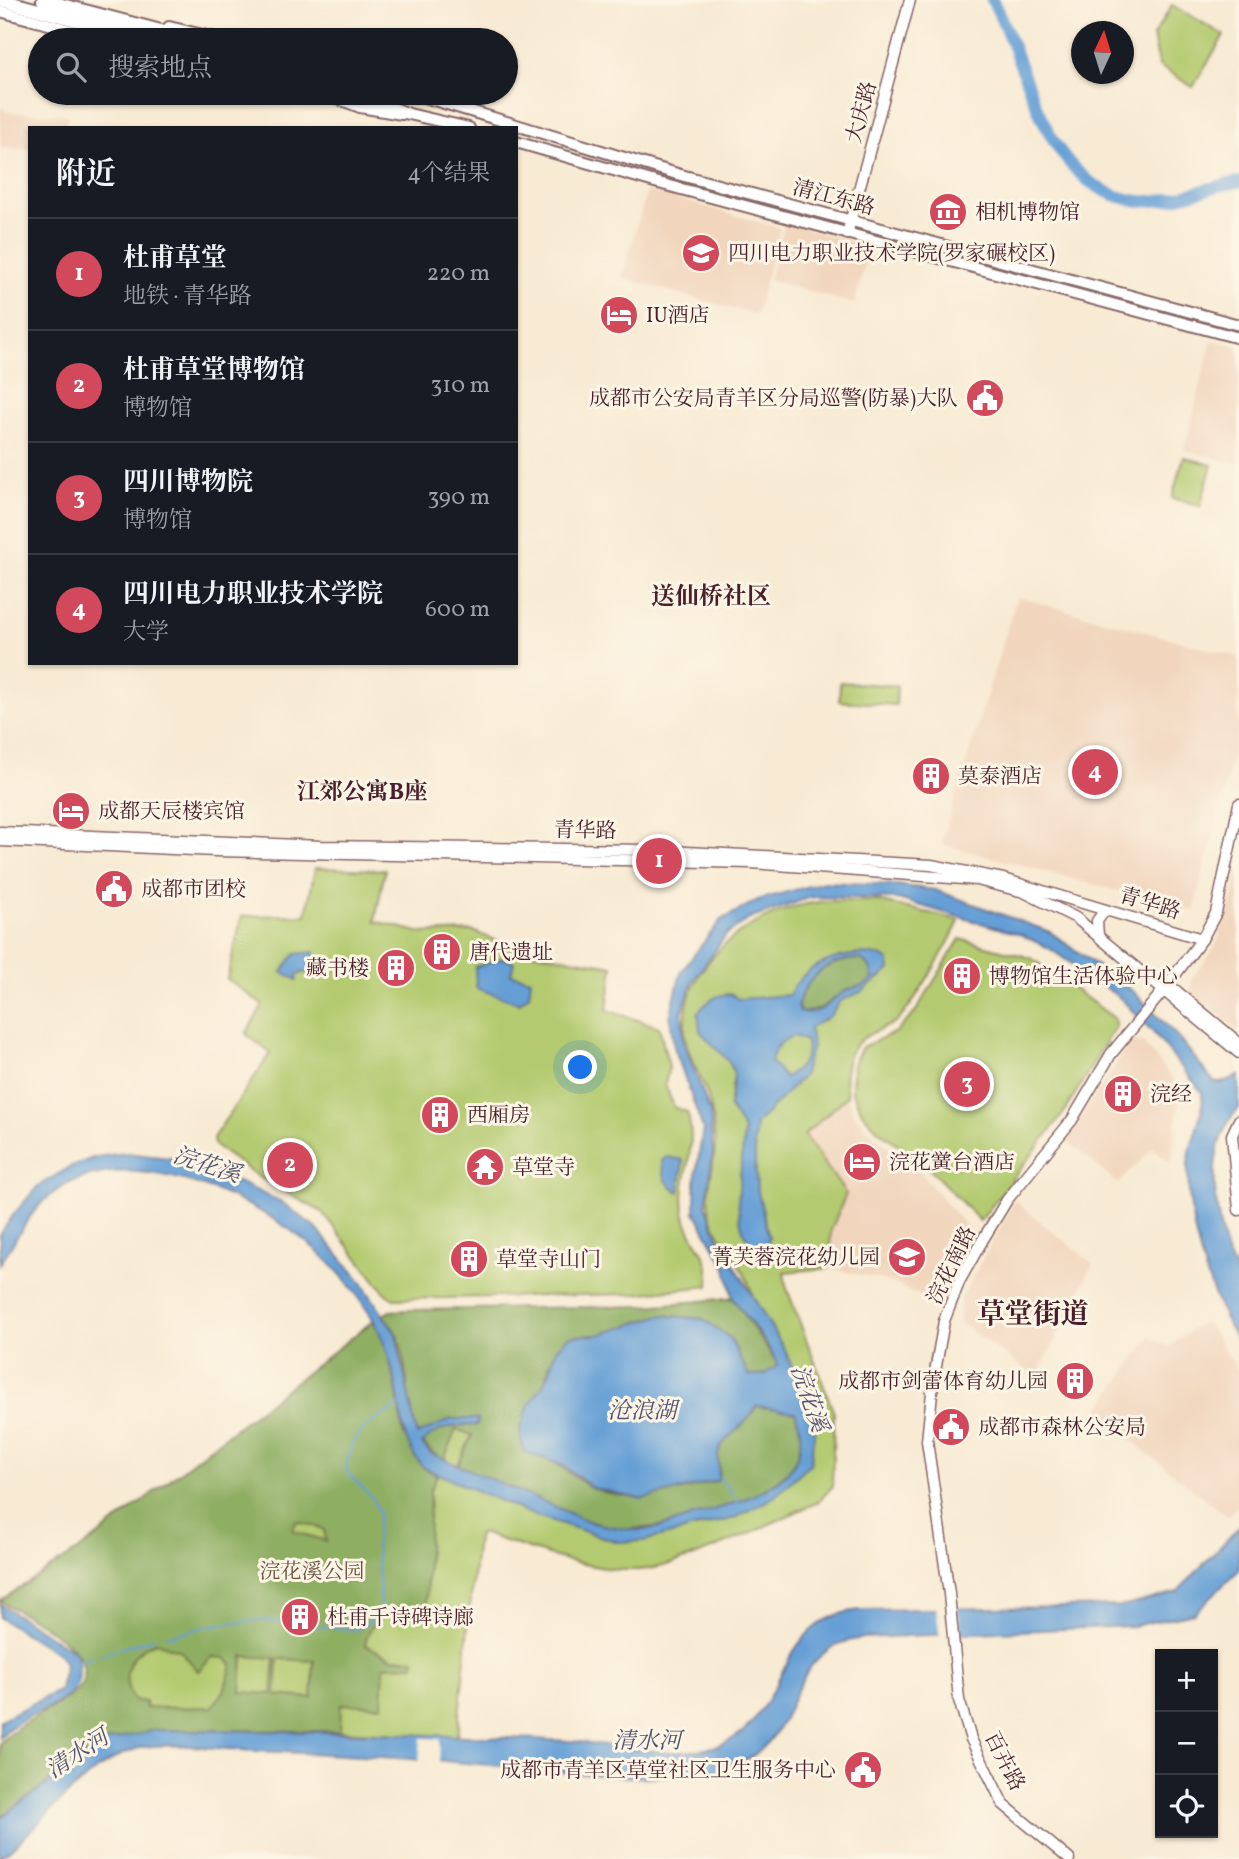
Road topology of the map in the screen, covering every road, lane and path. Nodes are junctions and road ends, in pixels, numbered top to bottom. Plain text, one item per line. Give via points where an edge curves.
1 (1, 0) edge
2 (43, 0) edge
3 (61, 0) edge
4 (910, 0) edge
5 (0, 11) edge
6 (63, 28) edge
7 (106, 28) edge
8 (148, 28) edge
9 (175, 28) edge
10 (355, 105) edge
11 (386, 105) edge
12 (451, 105) edge
13 (409, 114) junction
14 (460, 126) edge
15 (518, 143) edge
16 (850, 222) junction
17 (847, 234) junction
18 (1239, 325) edge
19 (1239, 338) edge
20 (1239, 804) edge
21 (0, 832) edge
22 (0, 841) edge
23 (1105, 910) junction
24 (1098, 935) junction
25 (1202, 939) junction
26 (1166, 988) junction
27 (1239, 1043) edge
28 (1239, 1053) edge
29 (1239, 1120) edge
30 (1239, 1210) edge
31 (956, 1652) joint
32 (1069, 1859) edge

1 - 7 highway
2 - 8 highway
3 - 9 main road
4 - 16 main road, 大庆路
5 - 6 main road
10 - 13 main road
11 - 13 main road
12 - 16 main road, 清江东路
13 - 14 main road
15 - 17 main road, 清江东路
16 - 17 main road, 大庆路
16 - 18 main road, 清江东路
17 - 19 main road, 清江东路
20 - 25 main road, 浣花南路 via 1216,913
21 - 23 main road, 青华路 via 307,846 649,850 931,865 978,872
22 - 24 main road, 青华路 via 216,851 751,863 948,876 1024,892 1076,918
23 - 24 main road via 1097,921
23 - 25 main road, 青华路
24 - 26 main road, 青华路
25 - 26 main road, 浣花南路
26 - 27 main road
26 - 28 main road
26 - 31 main road, 浣花南路 via 1111,1054 1072,1120 1007,1200 960,1280 944,1321 927,1441
29 - 30 main road via 1232,1135
31 - 32 main road, 百卉路 via 959,1700 971,1739 1003,1804

